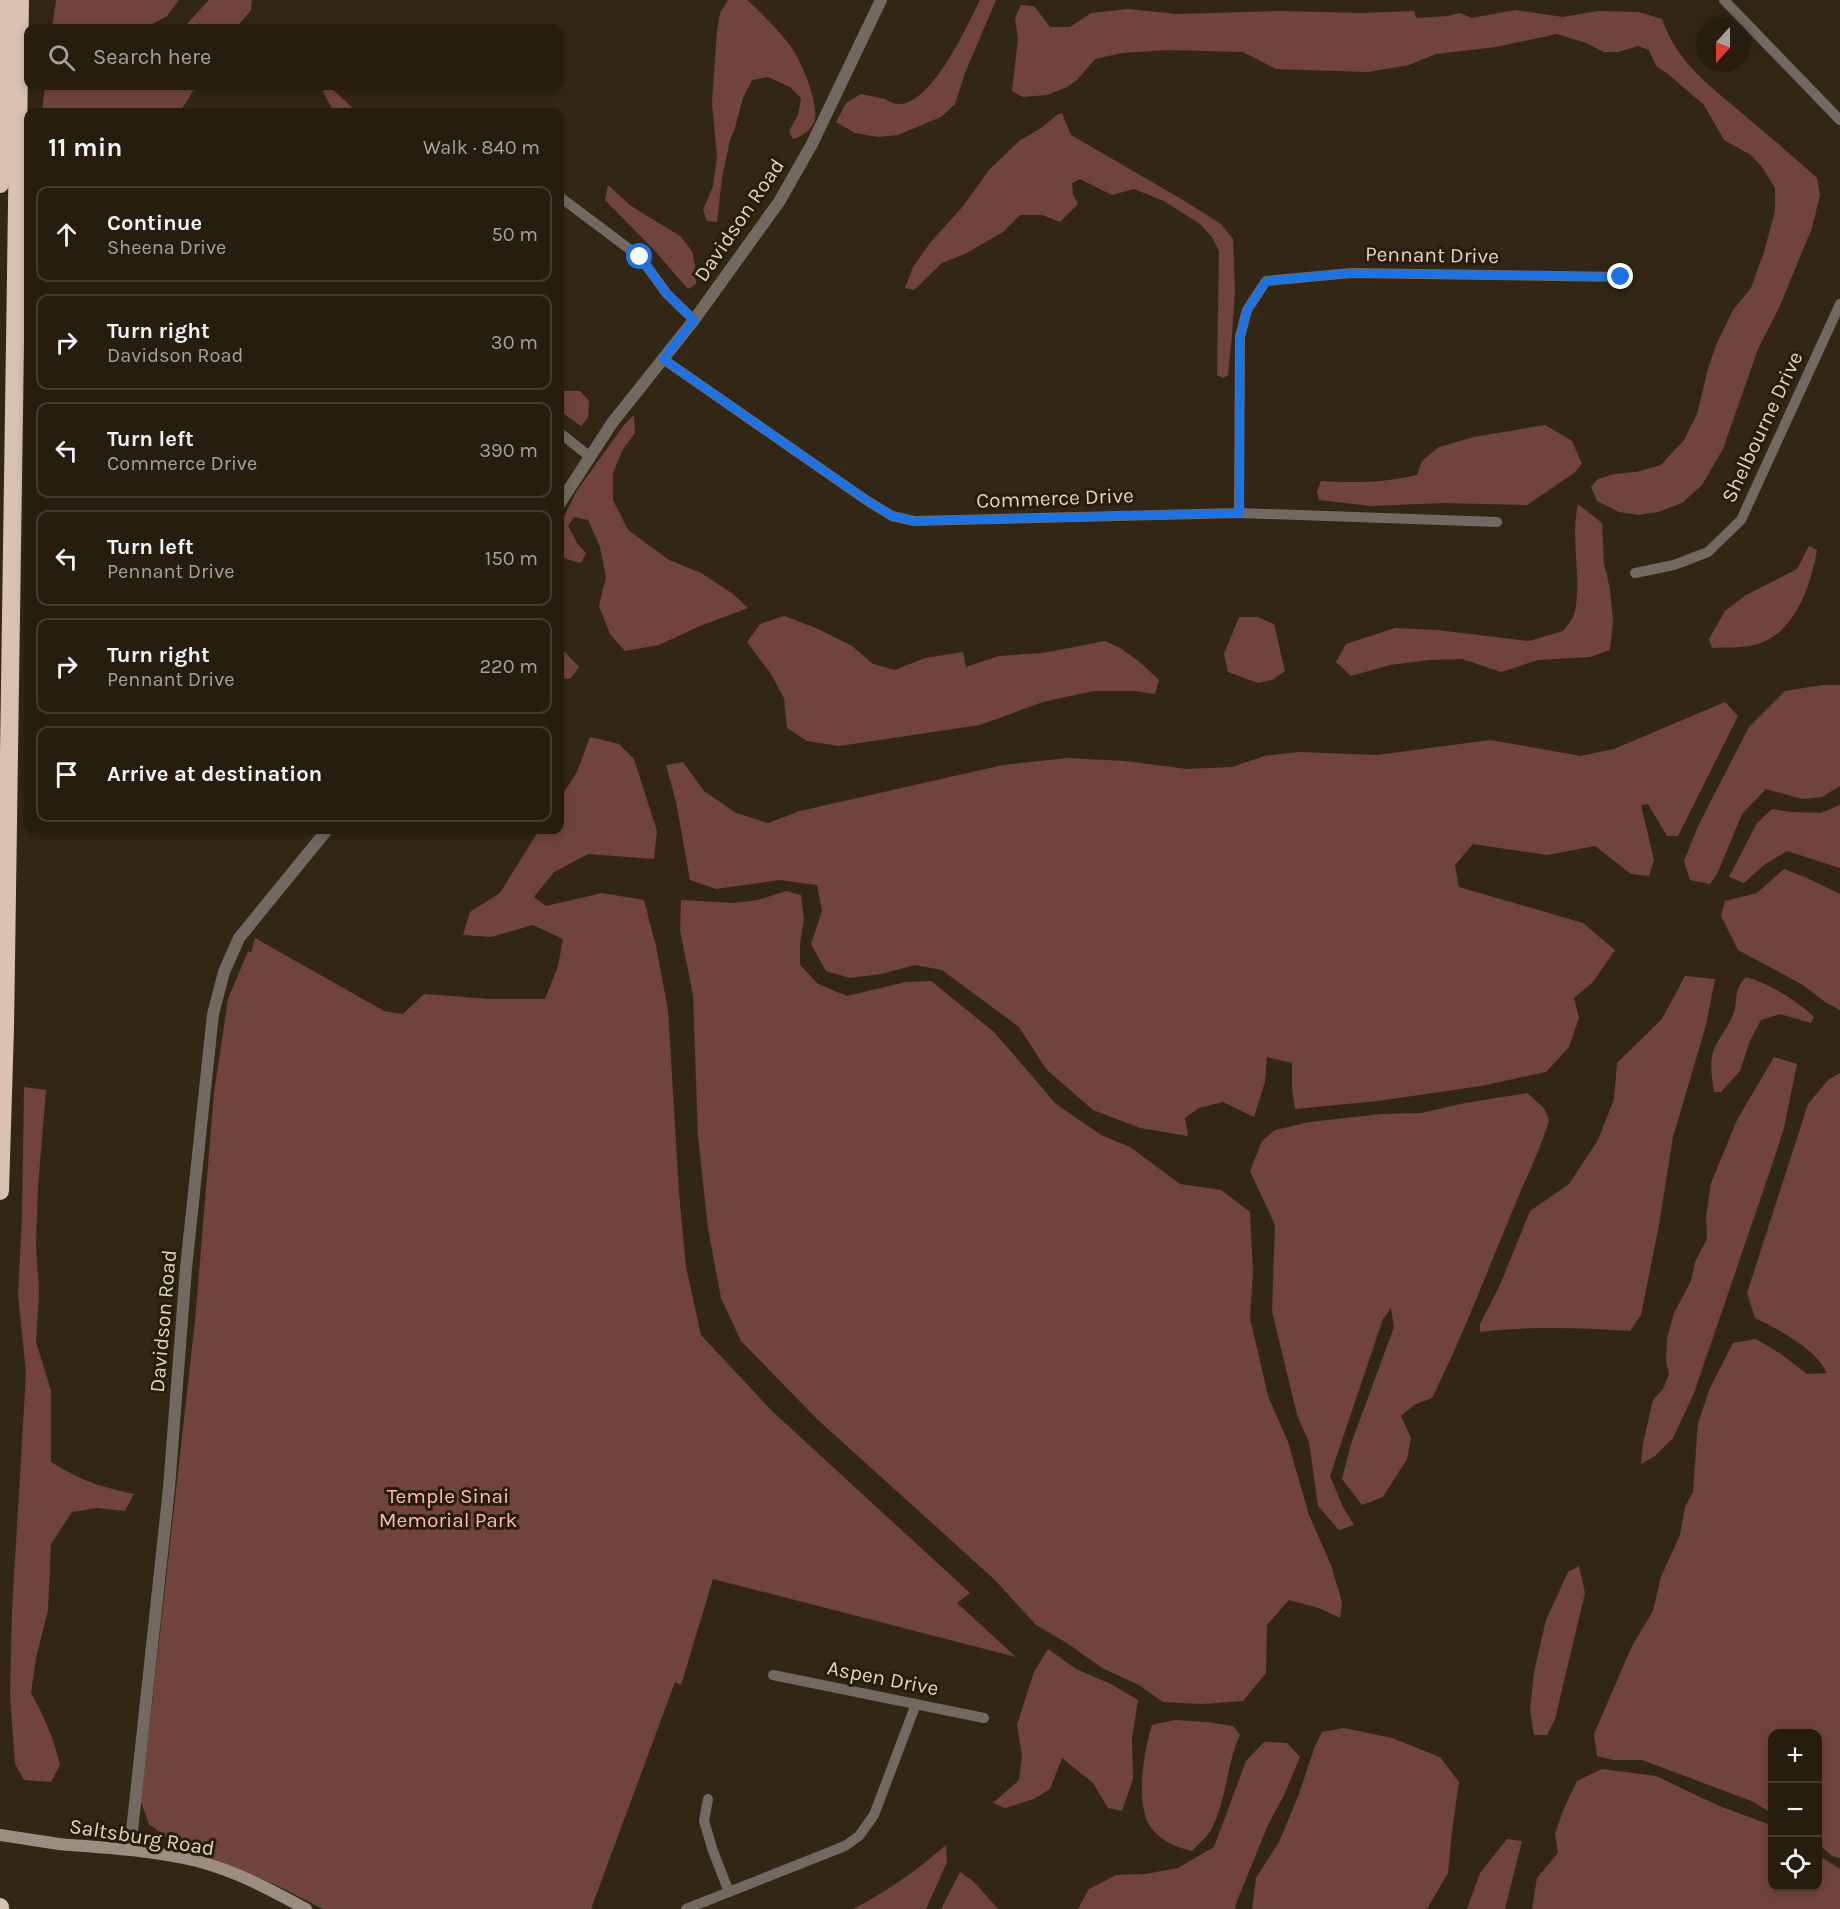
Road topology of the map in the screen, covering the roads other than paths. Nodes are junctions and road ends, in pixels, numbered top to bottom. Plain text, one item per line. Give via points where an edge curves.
1 (3, 0) edge
2 (20, 0) edge
3 (881, 0) edge
4 (1724, 0) edge
5 (1840, 120) edge
6 (0, 184) edge
7 (564, 200) edge
8 (1621, 277) dead end
9 (1840, 304) edge
10 (694, 320) junction
11 (663, 359) junction
12 (564, 436) edge
13 (589, 456) junction
14 (564, 497) edge
15 (1239, 513) junction
16 (1497, 522) dead end
17 (1635, 573) dead end
18 (324, 834) edge
19 (0, 1191) edge
20 (773, 1675) dead end
21 (916, 1704) junction
22 (984, 1718) dead end
23 (708, 1799) dead end
24 (0, 1835) edge
25 (130, 1850) junction
26 (729, 1892) junction
27 (306, 1909) edge
28 (686, 1909) edge

1 - 6 highway
2 - 19 highway
3 - 10 street, Davidson Road via 812,144 779,202
4 - 5 street
7 - 10 street via 640,257 667,294
8 - 15 street, Pennant Drive via 1351,273 1266,281 1247,310 1240,337
9 - 17 street, Shelbourne Drive via 1741,520 1708,552 1674,565
10 - 11 street, Davidson Road
11 - 13 street, Davidson Road
11 - 15 street, Commerce Drive via 892,516 914,521 950,521
12 - 13 street
13 - 14 street, Davidson Road
15 - 16 street, Commerce Drive
18 - 25 street, Davidson Road via 239,938 224,972 213,1014 186,1268 169,1488
20 - 21 street, Aspen Drive
21 - 22 street, Aspen Drive
21 - 26 street via 874,1815 859,1836 845,1846
23 - 26 street via 704,1821
24 - 25 main road, Saltsburg Road
25 - 27 main road, Saltsburg Road via 224,1869
26 - 28 street

